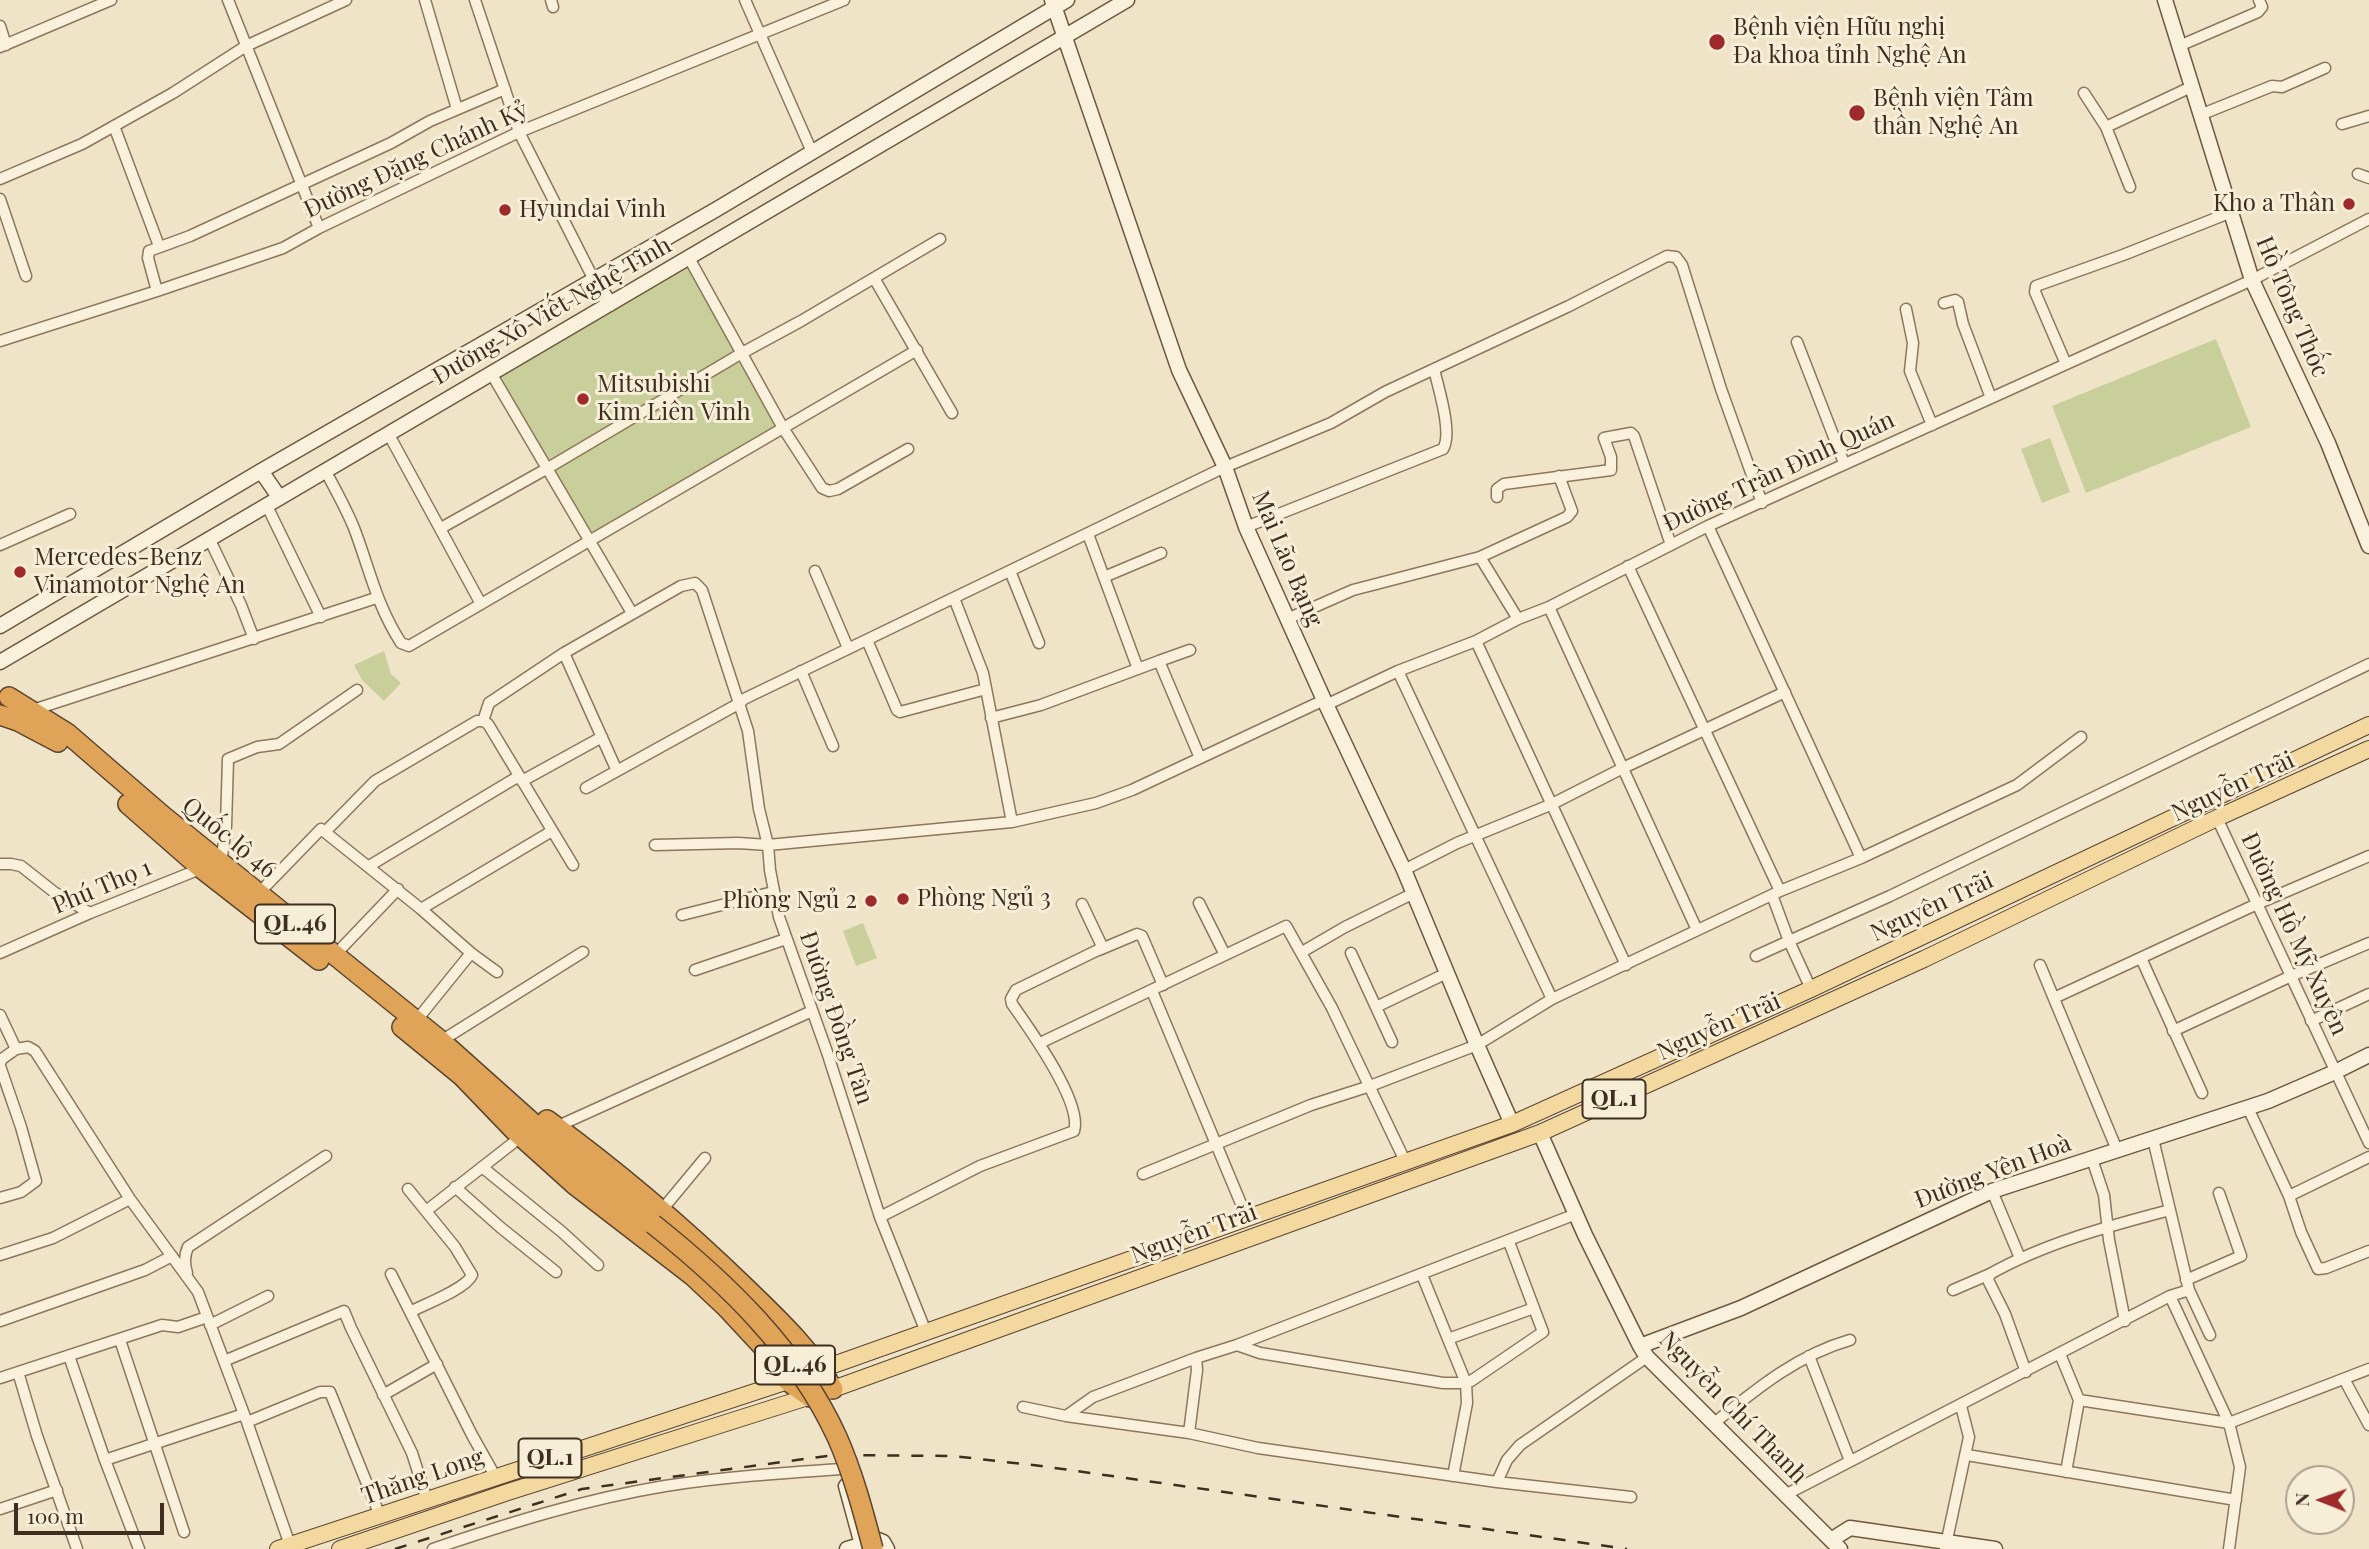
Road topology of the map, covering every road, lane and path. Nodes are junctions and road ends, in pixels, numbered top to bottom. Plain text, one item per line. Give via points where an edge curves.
1 (111, 0) edge
2 (228, 0) edge
3 (346, 0) edge
4 (425, 0) edge
5 (475, 0) edge
6 (745, 0) edge
7 (844, 0) edge
8 (1068, 0) edge
9 (1127, 0) edge
10 (2165, 0) edge
11 (2259, 0) edge
12 (1053, 4) edge
13 (0, 26) edge
14 (759, 34) junction
15 (1065, 36) junction
16 (3, 46) edge
17 (246, 46) junction
18 (2179, 46) junction
19 (2325, 68) dead end
20 (2191, 87) junction
21 (505, 89) junction
22 (2084, 93) dead end
23 (457, 109) junction
24 (2200, 115) junction
25 (2369, 116) edge
26 (2342, 124) dead end
27 (114, 126) junction
28 (2106, 127) junction
29 (519, 132) junction
30 (812, 152) junction
31 (0, 178) edge
32 (302, 183) junction
33 (2130, 187) dead end
34 (0, 199) edge
35 (2230, 213) junction
36 (2369, 219) edge
37 (319, 228) junction
38 (940, 239) dead end
39 (159, 246) junction
40 (689, 258) junction
41 (26, 276) dead end
42 (874, 278) junction
43 (2252, 279) junction
44 (594, 280) junction
45 (157, 291) junction
46 (1944, 303) dead end
47 (610, 304) junction
48 (1906, 309) dead end
49 (0, 341) edge
50 (1797, 342) dead end
51 (917, 350) junction
52 (742, 352) junction
53 (2066, 364) junction
54 (1433, 369) junction
55 (491, 373) junction
56 (1991, 398) junction
57 (951, 413) dead end
58 (1932, 425) junction
59 (783, 428) junction
60 (388, 433) junction
61 (908, 449) dead end
62 (1844, 463) junction
63 (1225, 467) junction
64 (548, 468) junction
65 (325, 470) junction
66 (261, 471) junction
67 (1559, 477) junction
68 (1497, 497) dead end
69 (273, 500) junction
70 (1762, 503) junction
71 (70, 514) dead end
72 (1708, 526) junction
73 (1246, 527) junction
74 (441, 528) junction
75 (1088, 534) junction
76 (209, 538) junction
77 (590, 540) junction
78 (0, 545) edge
79 (1671, 545) junction
80 (2369, 546) edge
81 (1161, 553) dead end
82 (1480, 557) junction
83 (1628, 566) junction
84 (815, 571) dead end
85 (1010, 571) junction
86 (1104, 577) junction
87 (376, 598) junction
88 (954, 598) junction
89 (481, 604) junction
90 (1549, 607) junction
91 (632, 613) junction
92 (320, 617) junction
93 (1287, 619) junction
94 (1518, 620) junction
95 (0, 626) edge
96 (254, 639) junction
97 (867, 640) junction
98 (1475, 641) junction
99 (1039, 643) dead end
100 (848, 648) junction
101 (1190, 650) dead end
102 (564, 653) junction
103 (1159, 661) junction
104 (0, 662) edge
105 (2369, 664) edge
106 (1138, 668) junction
107 (801, 671) junction
108 (1398, 671) junction
109 (357, 690) dead end
110 (986, 690) junction
111 (1785, 692) junction
112 (4, 694) edge
113 (740, 703) junction
114 (1325, 703) junction
115 (33, 710) junction
116 (0, 716) edge
117 (991, 719) junction
118 (483, 721) junction
119 (2369, 725) edge
120 (1705, 729) junction
121 (602, 737) junction
122 (2081, 737) dead end
123 (58, 742) junction
124 (834, 746) dead end
125 (2369, 749) edge
126 (1199, 758) junction
127 (1623, 768) junction
128 (617, 771) junction
129 (520, 779) junction
130 (586, 788) dead end
131 (1550, 805) junction
132 (2217, 818) junction
133 (1012, 822) junction
134 (326, 831) junction
135 (552, 831) junction
136 (1477, 836) junction
137 (655, 845) dead end
138 (768, 845) junction
139 (2369, 856) edge
140 (1861, 858) junction
141 (0, 864) edge
142 (222, 864) junction
143 (573, 865) dead end
144 (369, 866) junction
145 (201, 868) junction
146 (1404, 870) junction
147 (398, 889) junction
148 (774, 892) junction
149 (1776, 893) junction
150 (258, 894) junction
151 (1414, 894) junction
152 (1199, 903) dead end
153 (1082, 904) dead end
154 (2257, 904) junction
155 (421, 909) junction
156 (90, 914) junction
157 (682, 915) dead end
158 (1697, 930) junction
159 (786, 939) junction
160 (1789, 941) junction
161 (2369, 943) edge
162 (1099, 950) junction
163 (583, 952) dead end
164 (1302, 952) junction
165 (0, 953) edge
166 (471, 953) junction
167 (1351, 953) dead end
168 (1225, 955) junction
169 (334, 956) junction
170 (1756, 956) dead end
171 (2141, 958) junction
172 (1626, 965) junction
173 (2040, 965) dead end
174 (695, 970) dead end
175 (497, 972) dead end
176 (1447, 973) junction
177 (2290, 977) junction
178 (1163, 985) junction
179 (1811, 989) junction
180 (1152, 991) junction
181 (2369, 994) edge
182 (2054, 998) junction
183 (1552, 999) junction
184 (1376, 1007) junction
185 (812, 1011) junction
186 (1, 1018) edge
187 (2311, 1021) junction
188 (413, 1027) junction
189 (2174, 1031) junction
190 (441, 1041) junction
191 (1392, 1042) dead end
192 (1040, 1043) junction
193 (1477, 1045) junction
194 (16, 1049) junction
195 (2369, 1055) edge
196 (0, 1065) edge
197 (2335, 1072) junction
198 (469, 1074) junction
199 (1370, 1086) junction
200 (2202, 1093) dead end
201 (2248, 1108) junction
202 (1512, 1124) junction
203 (556, 1127) junction
204 (1540, 1133) junction
205 (520, 1135) junction
206 (2153, 1139) junction
207 (2369, 1143) edge
208 (1216, 1145) junction
209 (2117, 1150) junction
210 (326, 1156) dead end
211 (2369, 1157) edge
212 (705, 1158) dead end
213 (2092, 1159) junction
214 (1405, 1161) junction
215 (482, 1167) junction
216 (1143, 1174) dead end
217 (455, 1187) junction
218 (408, 1189) dead end
219 (1992, 1191) junction
220 (2219, 1193) dead end
221 (2289, 1196) junction
222 (0, 1198) edge
223 (130, 1199) junction
224 (426, 1210) junction
225 (2170, 1210) junction
226 (1576, 1214) junction
227 (880, 1217) junction
228 (657, 1218) junction
229 (1247, 1218) junction
230 (2108, 1226) junction
231 (1509, 1242) junction
232 (2369, 1251) edge
233 (0, 1255) edge
234 (172, 1256) junction
235 (2020, 1258) junction
236 (598, 1265) dead end
237 (556, 1272) dead end
238 (391, 1274) dead end
239 (1990, 1274) junction
240 (1422, 1275) junction
241 (189, 1279) junction
242 (2188, 1285) junction
243 (1953, 1290) dead end
244 (268, 1296) dead end
245 (2171, 1296) junction
246 (1534, 1308) junction
247 (410, 1312) junction
248 (0, 1321) edge
249 (209, 1321) junction
250 (2125, 1321) junction
251 (926, 1332) junction
252 (2210, 1335) dead end
253 (1448, 1339) junction
254 (120, 1340) junction
255 (1850, 1340) dead end
256 (1237, 1345) junction
257 (1643, 1352) junction
258 (2060, 1354) junction
259 (69, 1356) junction
260 (1809, 1356) junction
261 (1196, 1358) junction
262 (224, 1361) junction
263 (437, 1364) junction
264 (821, 1368) junction
265 (2369, 1369) edge
266 (18, 1372) junction
267 (2026, 1372) junction
268 (0, 1378) edge
269 (2344, 1379) junction
270 (788, 1381) junction
271 (1466, 1383) junction
272 (833, 1389) junction
273 (383, 1395) junction
274 (810, 1397) junction
275 (2079, 1400) junction
276 (1961, 1406) junction
277 (1023, 1407) dead end
278 (1066, 1416) junction
279 (246, 1418) junction
280 (2229, 1423) junction
281 (1713, 1424) junction
282 (2369, 1425) edge
283 (1189, 1433) junction
284 (153, 1444) junction
285 (1967, 1455) junction
286 (105, 1460) junction
287 (1850, 1461) junction
288 (841, 1469) joint
289 (2066, 1472) junction
290 (495, 1476) junction
291 (1453, 1476) junction
292 (1497, 1482) junction
293 (57, 1490) junction
294 (1785, 1495) junction
295 (1631, 1497) dead end
296 (427, 1500) junction
297 (2236, 1500) junction
298 (0, 1509) edge
299 (380, 1516) junction
300 (184, 1532) dead end
301 (386, 1534) junction
302 (1835, 1545) edge
303 (1946, 1546) edge
304 (284, 1547) edge
305 (441, 1548) edge
306 (866, 1548) edge
307 (77, 1549) edge
308 (139, 1549) edge
309 (340, 1549) edge
310 (848, 1549) edge
311 (887, 1549) edge
312 (1995, 1549) edge
313 (2229, 1549) edge

1 - 16 street
2 - 17 street
3 - 17 street
4 - 23 street
5 - 21 street
6 - 14 street
7 - 14 street, Đường Đặng Chánh Kỷ
8 - 12 street, Đường Xô Viết Nghệ Tĩnh
9 - 15 street, Đường Xô Viết Nghệ Tĩnh
10 - 18 street, Hồ Tông Thốc
11 - 18 street via 2258,12
12 - 15 street, Mai Lão Bạng
12 - 30 street, Đường Xô Viết Nghệ Tĩnh
13 - 16 street
14 - 29 street, Đường Đặng Chánh Kỷ
14 - 30 street
15 - 40 street, Đường Xô Viết Nghệ Tĩnh
15 - 63 street, Mai Lão Bạng via 1179,370
17 - 27 street
17 - 32 street
18 - 20 street, Hồ Tông Thốc
19 - 24 street
20 - 24 street, Hồ Tông Thốc
20 - 28 street
21 - 23 street
21 - 29 street
22 - 28 street
23 - 32 street
24 - 35 street, Hồ Tông Thốc
25 - 26 street
27 - 31 street
27 - 39 street
28 - 33 street
29 - 37 street, Đường Đặng Chánh Kỷ
29 - 44 street
30 - 44 street, Đường Xô Viết Nghệ Tĩnh
32 - 37 street
32 - 39 street
34 - 41 street
35 - 43 street, Hồ Tông Thốc
35 - 53 street via 2036,286
36 - 43 street, Đường Trần Đình Quán
37 - 45 street, Đường Đặng Chánh Kỷ via 283,248
38 - 42 street
39 - 45 street via 148,254
40 - 47 street, Đường Xô Viết Nghệ Tĩnh
40 - 52 street
42 - 51 street
42 - 52 street
43 - 53 street, Đường Trần Đình Quán
43 - 80 street, Hồ Tông Thốc via 2328,443
44 - 47 street
44 - 66 street, Đường Xô Viết Nghệ Tĩnh
45 - 49 street, Đường Đặng Chánh Kỷ
46 - 56 street via 1958,302
47 - 55 street, Đường Xô Viết Nghệ Tĩnh
48 - 58 street via 1913,343 1910,371
50 - 62 street
51 - 57 street
51 - 59 street
52 - 59 street
52 - 64 street
53 - 56 street, Đường Trần Đình Quán
54 - 63 street via 1331,423
54 - 70 street via 1662,257 1676,257
54 - 73 street via 1443,410 1443,449
55 - 60 street, Đường Xô Viết Nghệ Tĩnh
55 - 64 street
56 - 58 street, Đường Trần Đình Quán
58 - 62 street, Đường Trần Đình Quán
59 - 61 street via 819,486 829,491
59 - 77 street
60 - 65 street, Đường Xô Viết Nghệ Tĩnh
60 - 74 street
62 - 70 street, Đường Trần Đình Quán
63 - 73 street, Mai Lão Bạng
63 - 75 street
64 - 74 street
64 - 77 street
65 - 69 street, Đường Xô Viết Nghệ Tĩnh
65 - 87 street via 354,529
66 - 69 street
66 - 95 street, Đường Xô Viết Nghệ Tĩnh
67 - 68 street via 1504,484 1497,489
67 - 79 street via 1611,470 1604,438 1631,433
67 - 82 street via 1572,511 1567,517
69 - 76 street, Đường Xô Viết Nghệ Tĩnh
69 - 92 street
70 - 72 street, Đường Trần Đình Quán
71 - 78 street
72 - 79 street, Đường Trần Đình Quán
72 - 111 street
73 - 93 street, Mai Lão Bạng
74 - 89 street
75 - 85 street
75 - 86 street
76 - 96 street
76 - 104 street, Đường Xô Viết Nghệ Tĩnh
77 - 89 street
77 - 91 street
79 - 83 street, Đường Trần Đình Quán
81 - 86 street
82 - 93 street via 1353,590
82 - 94 street
83 - 90 street, Đường Trần Đình Quán
83 - 120 street
84 - 100 street
85 - 88 street
85 - 99 street
86 - 106 street
87 - 89 street via 404,646
87 - 92 street
88 - 97 street
88 - 110 street
90 - 94 street, Đường Trần Đình Quán
90 - 127 street
91 - 102 street
91 - 113 street, Đường Đồng Tân via 689,584 698,585
92 - 96 street
93 - 114 street, Mai Lão Bạng
94 - 98 street, Đường Trần Đình Quán
96 - 115 street
97 - 100 street
97 - 110 street via 900,712
98 - 108 street, Đường Trần Đình Quán
98 - 131 street
100 - 107 street
101 - 103 street
102 - 118 street via 489,702
102 - 121 street
103 - 106 street
103 - 126 street
105 - 160 street
106 - 117 street
107 - 113 street
107 - 124 street
108 - 114 street, Đường Trần Đình Quán
108 - 136 street
109 - 142 street via 279,744 257,747 228,760
110 - 117 street
111 - 120 street
111 - 140 street
112 - 115 highway, Quốc lộ 46 / QL.46
112 - 123 highway, Quốc lộ 46 / QL.46
113 - 128 street
113 - 138 street, Đường Đồng Tân
114 - 126 street, Đường Trần Đình Quán
114 - 146 street, Mai Lão Bạng
115 - 142 highway, Quốc lộ 46 / QL.46 via 67,733
116 - 123 highway
117 - 133 street
118 - 129 street
118 - 134 street via 375,780
119 - 179 main road, Nguyên Trãi / QL.1
120 - 127 street
120 - 149 street
121 - 128 street
121 - 129 street
122 - 140 street via 2023,782
123 - 145 highway, Quốc lộ 46 / QL.46
125 - 132 main road, Nguyễn Trãi / QL.1
126 - 133 street, Đường Trần Đình Quán via 1108,799
127 - 131 street
127 - 158 street
128 - 130 street
129 - 135 street
129 - 144 street
131 - 136 street
131 - 172 street
132 - 154 street, Đường Hồ Mỹ Xuyên
132 - 204 main road, Nguyễn Trãi / QL.1 via 1924,959
133 - 138 street, Đường Trần Đình Quán
134 - 144 street
134 - 150 street via 319,830
135 - 143 street
135 - 155 street
136 - 146 street
136 - 183 street
137 - 138 street, Đường Trần Đình Quán
138 - 148 street, Đường Đồng Tân
139 - 154 street
140 - 149 street
141 - 156 street via 21,866
142 - 145 street, Phú Thọ 1
142 - 150 highway, Quốc lộ 46 / QL.46
144 - 147 street
145 - 156 street, Phú Thọ 1
145 - 188 highway, Quốc lộ 46 / QL.46
146 - 151 street, Mai Lão Bạng
147 - 155 street
147 - 169 street
148 - 157 street
148 - 159 street, Đường Đồng Tân
149 - 158 street
149 - 160 street
150 - 169 highway, Quốc lộ 46 / QL.46
151 - 164 street
151 - 176 street, Mai Lão Bạng
152 - 168 street
153 - 162 street via 1101,944
154 - 171 street
154 - 177 street, Đường Hồ Mỹ Xuyên
155 - 166 street
156 - 165 street, Phú Thọ 1
158 - 172 street
159 - 174 street
159 - 185 street, Đường Đồng Tân
160 - 170 street
160 - 179 street
161 - 177 street
162 - 178 street via 1142,936
162 - 192 street via 1012,994 1012,1004
163 - 190 street
164 - 168 street via 1283,926
164 - 199 street
166 - 175 street
166 - 188 street
167 - 184 street
168 - 178 street
169 - 188 highway, Quốc lộ 46 / QL.46
171 - 182 street
171 - 189 street
172 - 183 street
173 - 182 street
176 - 184 street
176 - 193 street, Mai Lão Bạng
177 - 187 street, Đường Hồ Mỹ Xuyên
177 - 189 street
178 - 180 street
179 - 202 main road, Nguyên Trãi / QL.1
180 - 192 street
180 - 208 street
181 - 187 street
182 - 209 street
183 - 193 street
184 - 191 street
185 - 203 street
185 - 227 street, Đường Đồng Tân
186 - 194 street
187 - 197 street, Đường Hồ Mỹ Xuyên
188 - 190 highway, Quốc lộ 46 / QL.46
188 - 198 highway, Quốc lộ 46 / QL.46
189 - 200 street
190 - 198 highway, Quốc lộ 46 / QL.46
192 - 227 street via 1069,1102 1074,1131 981,1166
193 - 199 street
193 - 202 street, Mai Lão Bạng
194 - 196 street
194 - 223 street via 35,1051
195 - 197 street, Đường Yên Hoà
196 - 222 street via 36,1181 21,1192
197 - 201 street, Đường Yên Hoà
197 - 207 street, Đường Hồ Mỹ Xuyên
198 - 203 highway
198 - 205 highway
198 - 228 highway, Quốc lộ 46 / QL.46 via 573,1159
199 - 208 street
199 - 214 street
201 - 206 street, Đường Yên Hoà
201 - 221 street
202 - 204 main road
202 - 214 main road, Nguyễn Trãi / QL.1
203 - 228 highway
204 - 226 street, Nguyễn Chí Thanh
204 - 272 main road, Nguyễn Trãi / QL.1
205 - 215 street
205 - 270 highway via 575,1185 693,1276 766,1350
206 - 209 street, Đường Yên Hoà
206 - 225 street
208 - 216 street
208 - 229 street
209 - 213 street, Đường Yên Hoà
210 - 241 street via 188,1247 184,1266
211 - 221 street
212 - 228 street
213 - 219 street, Đường Yên Hoà
213 - 230 street
214 - 229 main road, Nguyễn Trãi / QL.1
215 - 217 street
215 - 236 street
217 - 224 street
217 - 237 street
218 - 224 street
219 - 235 street
219 - 257 street, Đường Yên Hoà
220 - 242 street via 2241,1256
221 - 232 street via 2318,1269
223 - 233 street via 53,1238
223 - 234 street
224 - 247 street via 472,1275 451,1292
225 - 230 street
225 - 242 street
226 - 231 street
226 - 257 street, Nguyễn Chí Thanh
227 - 251 street, Đường Đồng Tân
228 - 264 highway via 709,1252 800,1340
228 - 306 highway, QL.46, bridge via 768,1330 817,1399 851,1474
229 - 251 main road, Nguyễn Trãi / QL.1
230 - 235 street
230 - 250 street
231 - 240 street
231 - 246 street
234 - 241 street
234 - 248 street
235 - 239 street
238 - 247 street
239 - 243 street
239 - 267 street
240 - 253 street
240 - 256 street
241 - 249 street
242 - 245 street
242 - 252 street
244 - 249 street
245 - 250 street
245 - 280 street
246 - 253 street
246 - 271 street via 1543,1328 1541,1335
247 - 263 street
249 - 254 street via 162,1325
249 - 262 street
250 - 258 street
251 - 264 main road, Nguyễn Trãi / QL.1
253 - 271 street
254 - 259 street
254 - 284 street
255 - 260 street
256 - 261 street
256 - 271 street via 1260,1353
257 - 281 street, Nguyễn Chí Thanh
257 - 292 street via 1520,1445
258 - 267 street
258 - 275 street
259 - 266 street
259 - 286 street
260 - 281 street via 1763,1383
260 - 287 street
261 - 278 street via 1093,1397
261 - 283 street
262 - 273 street via 343,1310
262 - 279 street
263 - 273 street
263 - 290 street
264 - 270 main road, Thăng Long / QL.1
264 - 272 highway
265 - 269 street
266 - 268 street
266 - 293 street
267 - 276 street
269 - 280 street
269 - 282 street
270 - 274 highway
270 - 290 main road, Thăng Long / QL.1
271 - 291 street via 1467,1403
272 - 274 main road, Thăng Long / QL.1
273 - 296 street via 412,1452
274 - 301 main road, Thăng Long / QL.1
275 - 280 street
275 - 289 street
276 - 285 street via 1969,1437
276 - 287 street
277 - 278 street
278 - 283 street
279 - 284 street
279 - 299 street via 330,1392
279 - 304 street
280 - 297 street via 2240,1468
281 - 294 street, Nguyễn Chí Thanh
283 - 291 street via 1258,1448
284 - 286 street
284 - 300 street
285 - 289 street
285 - 303 street
286 - 308 street
287 - 294 street
288 - 305 street via 739,1476 642,1490 563,1508
288 - 306 street
289 - 297 street
290 - 296 main road, Thăng Long / QL.1
291 - 292 street
292 - 295 street
293 - 298 street
293 - 307 street
294 - 302 street, Nguyễn Chí Thanh
296 - 299 main road, Thăng Long / QL.1
297 - 313 street
299 - 301 main road
299 - 304 main road, Thăng Long / QL.1
301 - 309 main road, Thăng Long / QL.1
302 - 303 street via 1850,1528
303 - 312 street
306 - 310 street
306 - 311 street via 881,1541

